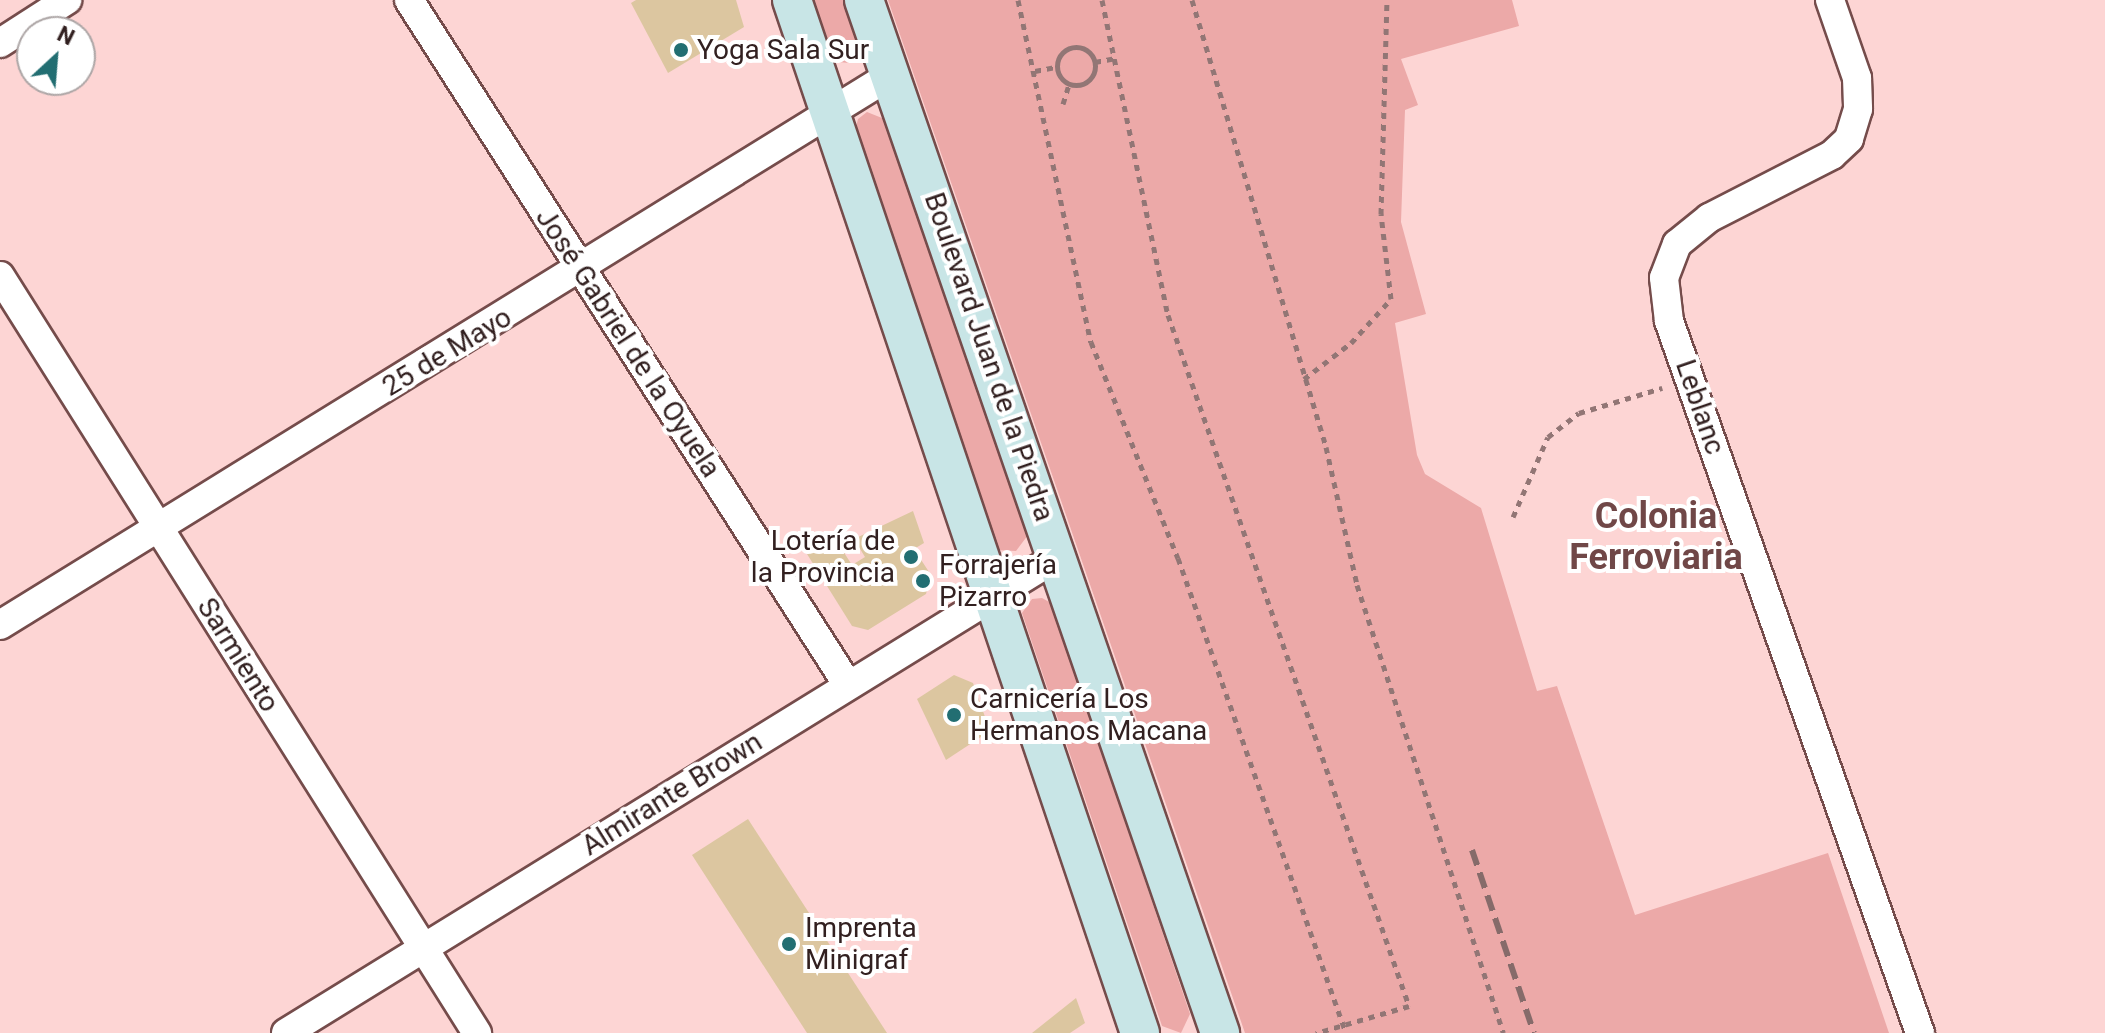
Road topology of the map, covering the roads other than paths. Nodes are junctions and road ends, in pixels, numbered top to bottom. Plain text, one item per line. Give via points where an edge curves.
1 (67, 0) edge
2 (409, 0) edge
3 (792, 0) edge
4 (864, 0) edge
5 (1830, 0) edge
6 (0, 43) edge
7 (891, 75) junction
8 (831, 111) junction
9 (582, 270) junction
10 (0, 276) edge
11 (157, 527) junction
12 (1059, 556) junction
13 (991, 594) junction
14 (0, 625) edge
15 (848, 685) junction
16 (424, 947) junction
17 (286, 1033) edge
18 (477, 1033) edge
19 (1140, 1033) edge
20 (1220, 1033) edge
21 (1920, 1033) edge

1 - 6 street
2 - 9 street, José Gabriel de la Oyuela
3 - 8 main road
4 - 7 main road, Boulevard Juan de la Piedra
5 - 21 street, Leblanc via 1857,78 1858,109 1849,139 1832,155 1746,195 1677,244 1664,278 1669,321
7 - 8 street, 25 de Mayo
7 - 12 main road, Boulevard Juan de la Piedra
8 - 9 street, 25 de Mayo
8 - 13 main road
9 - 11 street, 25 de Mayo
9 - 15 street, José Gabriel de la Oyuela
10 - 11 street, Sarmiento
11 - 14 street, 25 de Mayo
11 - 16 street, Sarmiento
12 - 13 street, Almirante Brown
12 - 20 main road, Boulevard Juan de la Piedra
13 - 15 street, Almirante Brown
13 - 19 main road
15 - 16 street, Almirante Brown
16 - 17 street, Almirante Brown
16 - 18 street, Sarmiento

